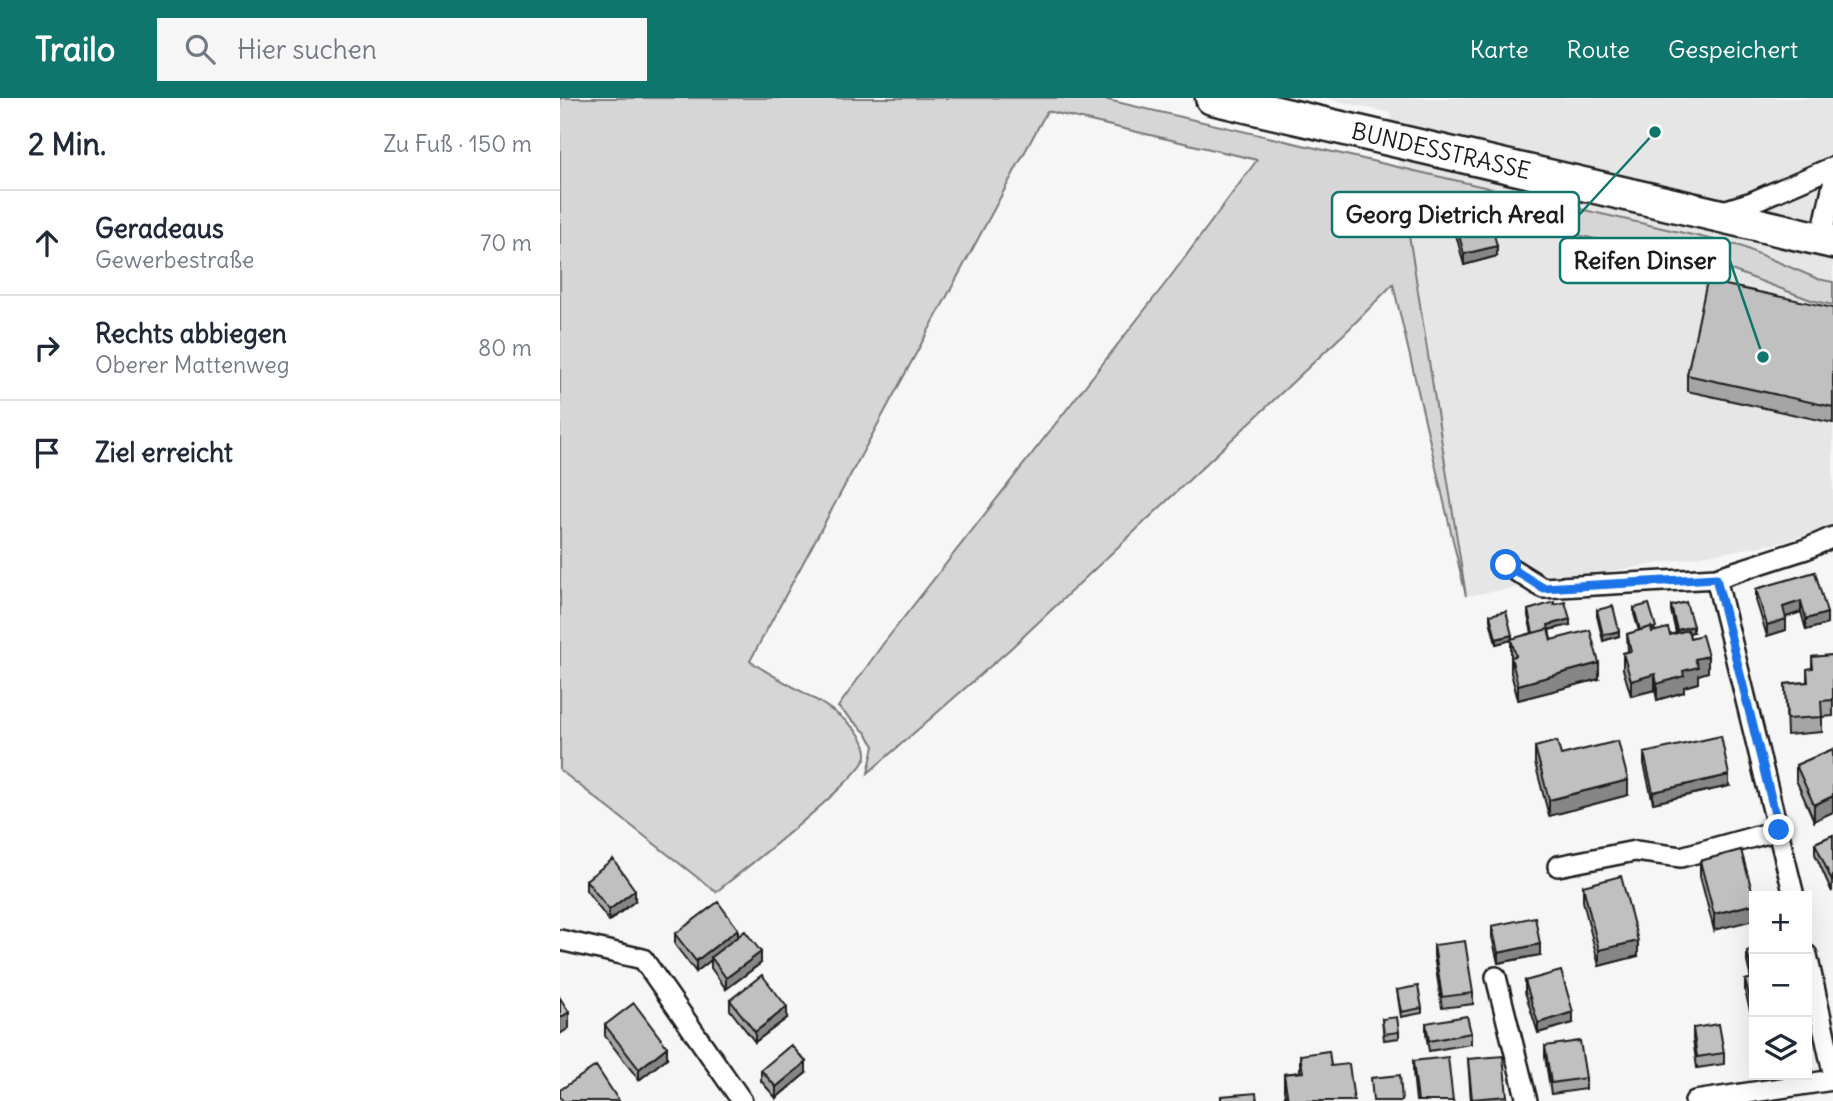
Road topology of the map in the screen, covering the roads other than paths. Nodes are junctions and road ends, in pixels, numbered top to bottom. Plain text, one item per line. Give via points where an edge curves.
1 (1212, 98) edge
2 (1833, 167) edge
3 (1833, 184) edge
4 (1714, 215) junction
5 (1827, 241) edge
6 (1833, 537) edge
7 (1506, 565) dead end
8 (1716, 578) junction
9 (1779, 830) junction
10 (1558, 866) dead end
11 (1793, 891) edge
12 (560, 940) edge
13 (1496, 976) dead end
14 (1812, 978) edge
15 (1833, 1072) edge
16 (1833, 1080) edge
17 (742, 1101) edge
18 (1527, 1101) edge
19 (1695, 1101) edge

1 - 4 main road, BUNDESSTRASSE
2 - 4 street
3 - 5 street
4 - 5 main road, BUNDESSTRASSE
6 - 8 street
7 - 8 street via 1543,588
8 - 9 street
9 - 10 street via 1681,857 1635,851
9 - 11 street
12 - 17 street via 643,959
13 - 18 street
14 - 15 street
16 - 19 street

